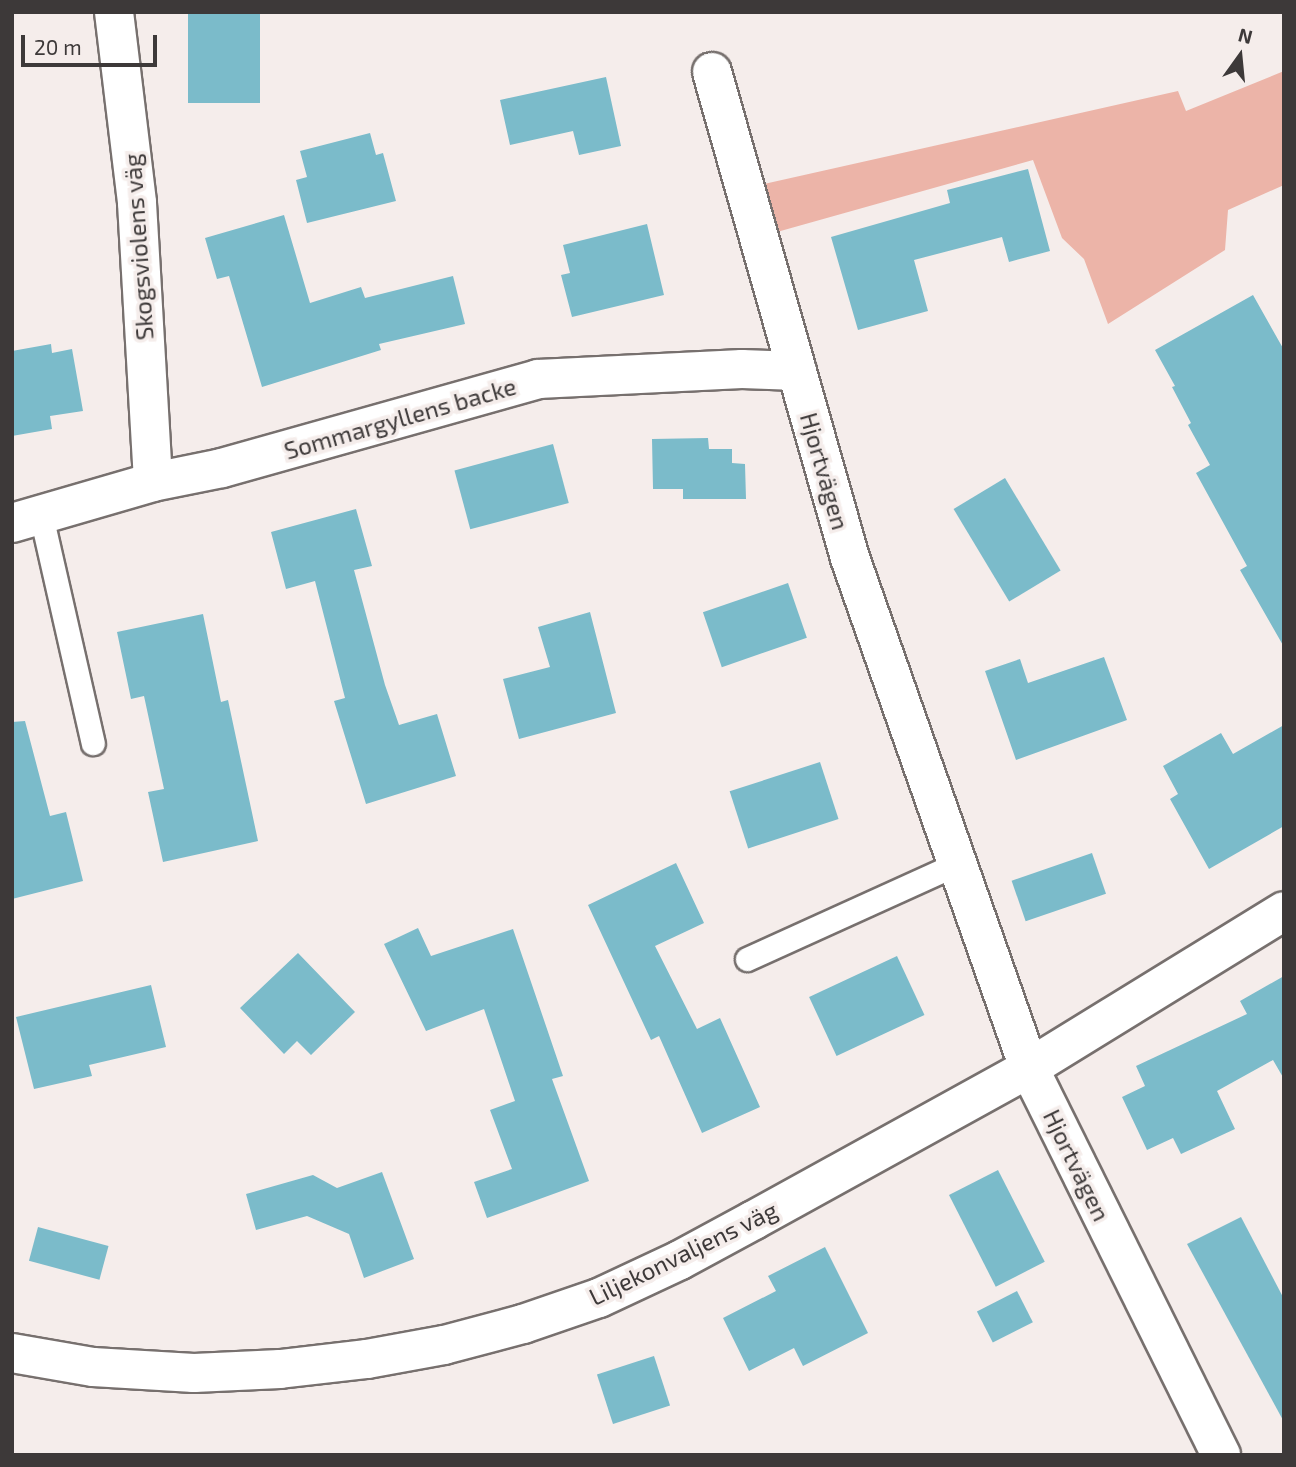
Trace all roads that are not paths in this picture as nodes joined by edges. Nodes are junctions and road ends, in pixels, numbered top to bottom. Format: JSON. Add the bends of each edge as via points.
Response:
{"nodes":[{"id":1,"x":114,"y":12,"type":"edge"},
{"id":2,"x":712,"y":72,"type":"dead end"},
{"id":3,"x":797,"y":372,"type":"junction"},
{"id":4,"x":153,"y":482,"type":"junction"},
{"id":5,"x":27,"y":519,"type":"edge"},
{"id":6,"x":93,"y":743,"type":"dead end"},
{"id":7,"x":960,"y":863,"type":"junction"},
{"id":8,"x":1284,"y":911,"type":"edge"},
{"id":9,"x":747,"y":959,"type":"dead end"},
{"id":10,"x":1029,"y":1068,"type":"junction"},
{"id":11,"x":12,"y":1353,"type":"edge"},
{"id":12,"x":1221,"y":1455,"type":"edge"}],
"edges":[{"from":1,"to":4,"type":"street","name":"Skogsviolens väg","via":[[137,203]]},
{"from":2,"to":3,"type":"street","name":"Hjortvägen"},
{"from":3,"to":4,"type":"street","name":"Sommargyllens backe","via":[[742,369],[538,379],[222,468]]},
{"from":3,"to":7,"type":"street","name":"Hjortvägen","via":[[850,558]]},
{"from":4,"to":5,"type":"street","name":"Sommargyllens backe"},
{"from":5,"to":6,"type":"lane"},
{"from":7,"to":9,"type":"lane"},
{"from":7,"to":10,"type":"street","name":"Hjortvägen"},
{"from":8,"to":10,"type":"street","name":"Liljekonvaljens väg"},
{"from":10,"to":11,"type":"street","name":"Liljekonvaljens väg","via":[[680,1260],[599,1298],[523,1324],[367,1359],[267,1370],[194,1373],[93,1367]]},
{"from":10,"to":12,"type":"street","name":"Hjortvägen"}]}
